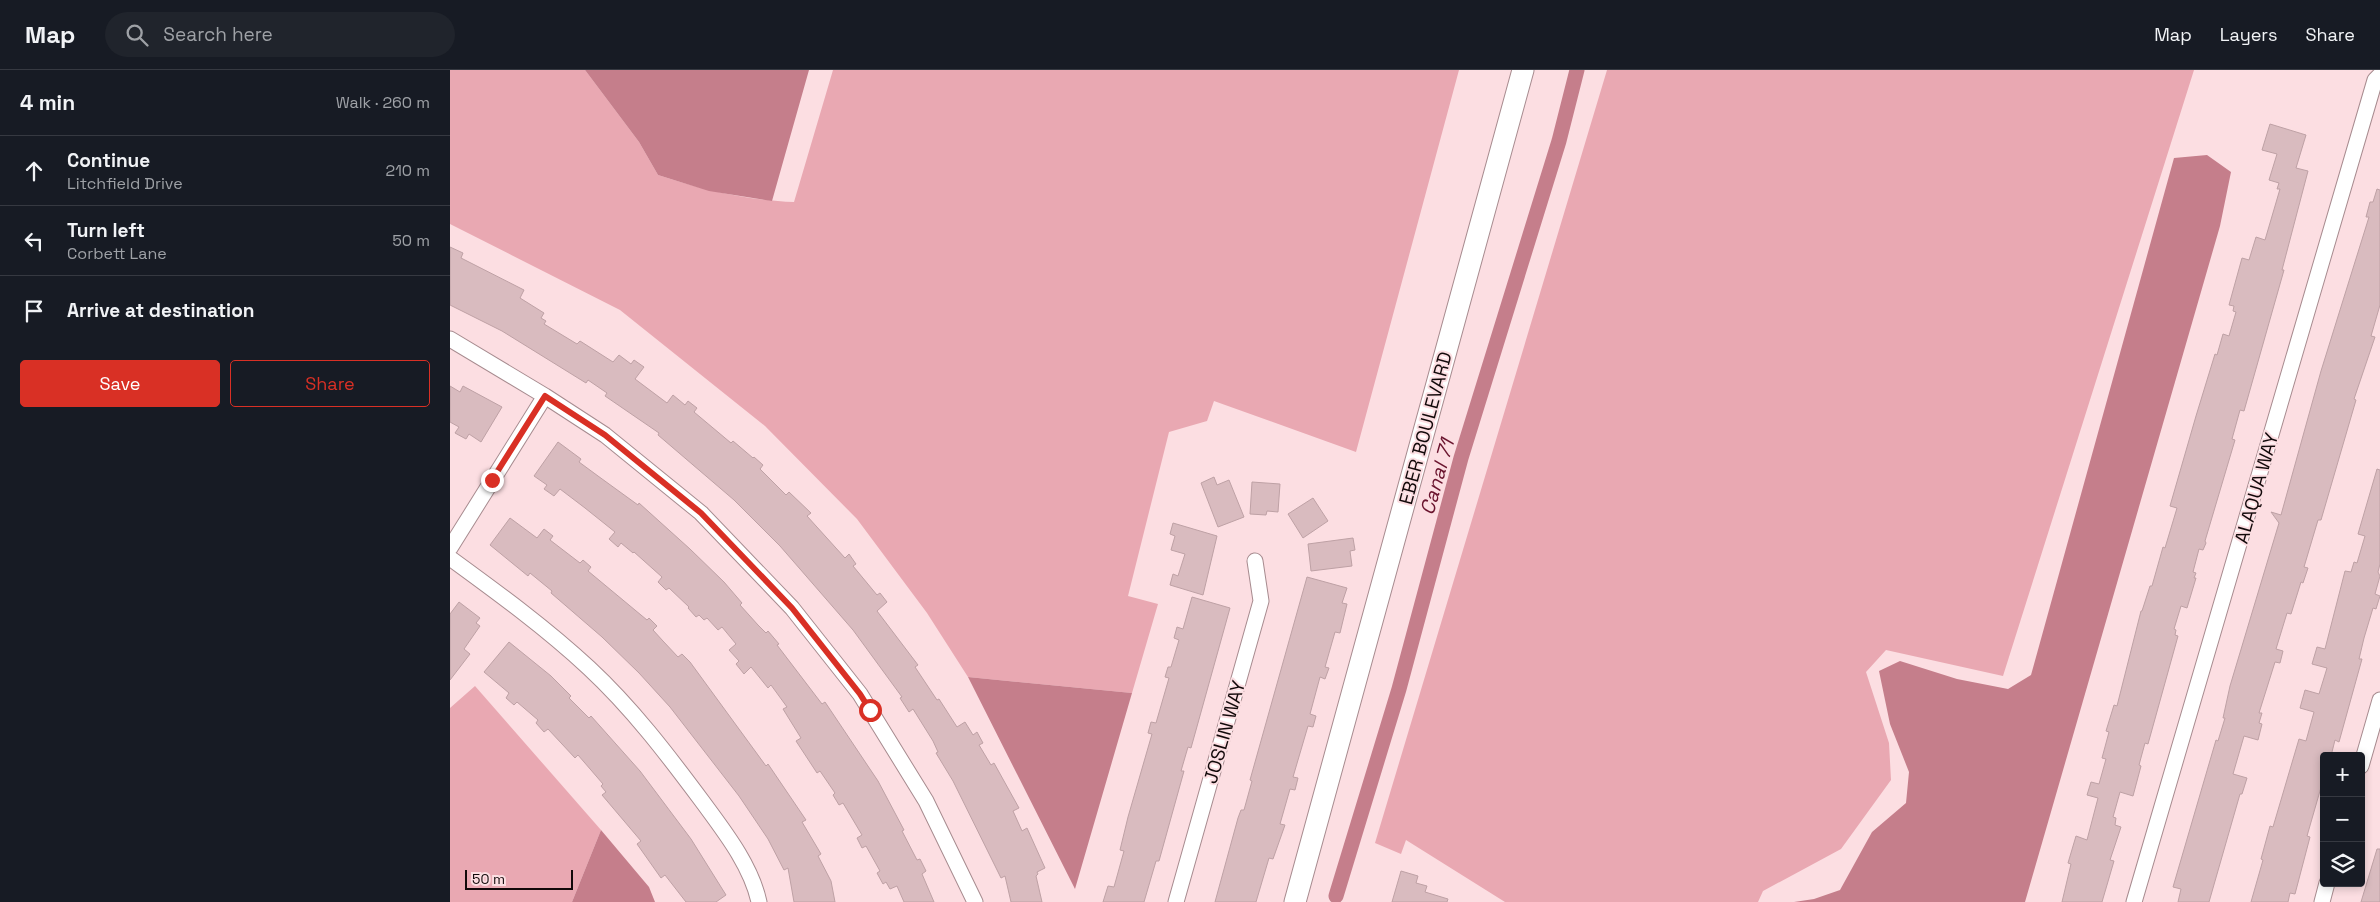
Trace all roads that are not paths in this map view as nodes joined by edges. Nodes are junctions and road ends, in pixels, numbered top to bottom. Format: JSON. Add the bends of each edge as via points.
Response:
{"nodes":[{"id":1,"x":1523,"y":70,"type":"edge"},
{"id":2,"x":2378,"y":77,"type":"edge"},
{"id":3,"x":450,"y":339,"type":"edge"},
{"id":4,"x":545,"y":396,"type":"junction"},
{"id":5,"x":450,"y":548,"type":"edge"},
{"id":6,"x":450,"y":558,"type":"edge"},
{"id":7,"x":1255,"y":561,"type":"dead end"},
{"id":8,"x":2380,"y":700,"type":"edge"},
{"id":9,"x":2365,"y":752,"type":"edge"},
{"id":10,"x":2326,"y":887,"type":"edge"},
{"id":11,"x":759,"y":902,"type":"edge"},
{"id":12,"x":975,"y":902,"type":"edge"},
{"id":13,"x":1176,"y":902,"type":"edge"},
{"id":14,"x":1295,"y":902,"type":"edge"},
{"id":15,"x":2134,"y":902,"type":"edge"},
{"id":16,"x":2322,"y":902,"type":"edge"}],
"edges":[{"from":1,"to":14,"type":"street","name":"EBER BOULEVARD"},
{"from":2,"to":15,"type":"street","name":"ALAQUA WAY"},
{"from":3,"to":4,"type":"street"},
{"from":4,"to":5,"type":"street"},
{"from":4,"to":12,"type":"street","via":[[605,435],[701,513],[792,608],[860,694],[926,801]]},
{"from":6,"to":11,"type":"street","via":[[517,607],[590,668],[654,737],[713,816],[754,881]]},
{"from":7,"to":13,"type":"street","name":"JOSLIN WAY","via":[[1261,601]]},
{"from":8,"to":9,"type":"street"},
{"from":10,"to":16,"type":"street"}]}
